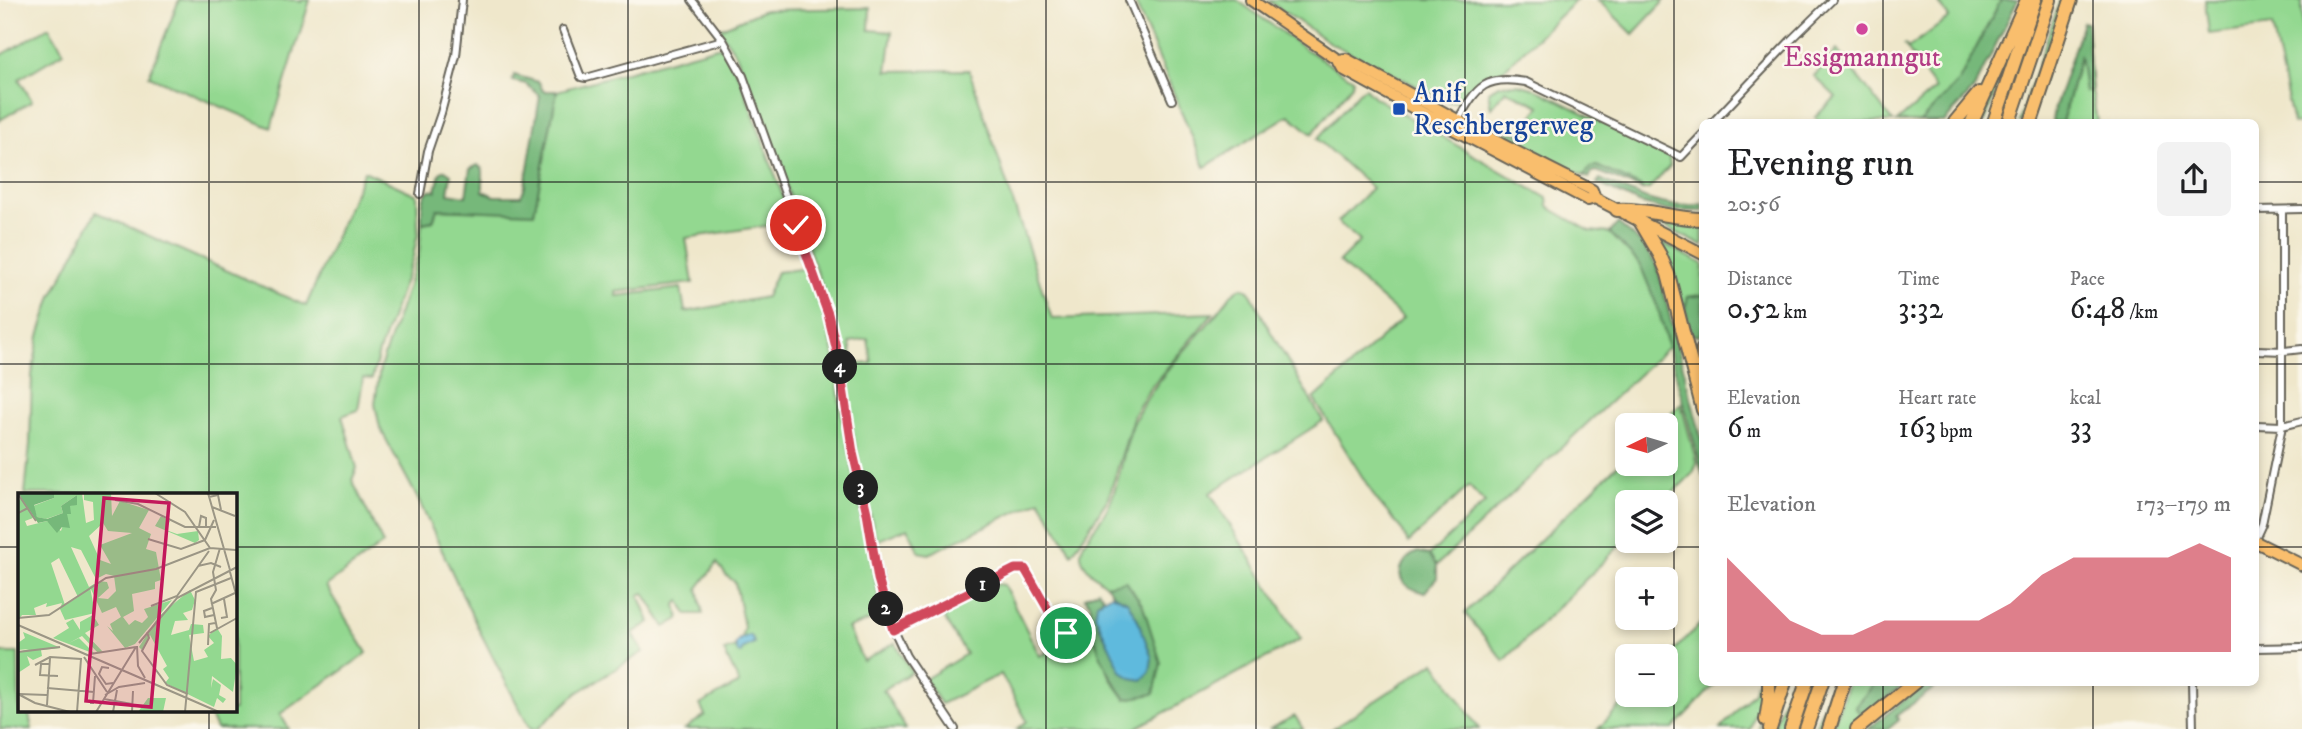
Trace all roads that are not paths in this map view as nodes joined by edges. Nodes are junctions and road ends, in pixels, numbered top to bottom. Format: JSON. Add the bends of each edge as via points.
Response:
{"nodes":[{"id":1,"x":462,"y":0,"type":"edge"},
{"id":2,"x":692,"y":0,"type":"edge"},
{"id":3,"x":1129,"y":0,"type":"edge"},
{"id":4,"x":1251,"y":0,"type":"edge"},
{"id":5,"x":1832,"y":0,"type":"edge"},
{"id":6,"x":2027,"y":0,"type":"edge"},
{"id":7,"x":2035,"y":0,"type":"edge"},
{"id":8,"x":2050,"y":0,"type":"edge"},
{"id":9,"x":2071,"y":0,"type":"edge"},
{"id":10,"x":563,"y":30,"type":"dead end"},
{"id":11,"x":723,"y":40,"type":"junction"},
{"id":12,"x":1338,"y":60,"type":"junction"},
{"id":13,"x":1992,"y":76,"type":"junction"},
{"id":14,"x":2044,"y":85,"type":"junction"},
{"id":15,"x":1172,"y":100,"type":"dead end"},
{"id":16,"x":1716,"y":119,"type":"edge"},
{"id":17,"x":1957,"y":119,"type":"edge"},
{"id":18,"x":1973,"y":119,"type":"edge"},
{"id":19,"x":1995,"y":119,"type":"edge"},
{"id":20,"x":2010,"y":119,"type":"edge"},
{"id":21,"x":2032,"y":119,"type":"edge"},
{"id":22,"x":2041,"y":119,"type":"edge"},
{"id":23,"x":1458,"y":120,"type":"junction"},
{"id":24,"x":1699,"y":138,"type":"edge"},
{"id":25,"x":420,"y":194,"type":"dead end"},
{"id":26,"x":1595,"y":198,"type":"junction"},
{"id":27,"x":2302,"y":209,"type":"edge"},
{"id":28,"x":1617,"y":210,"type":"junction"},
{"id":29,"x":2259,"y":210,"type":"edge"},
{"id":30,"x":2282,"y":210,"type":"junction"},
{"id":31,"x":1699,"y":219,"type":"edge"},
{"id":32,"x":1640,"y":221,"type":"junction"},
{"id":33,"x":1699,"y":252,"type":"edge"},
{"id":34,"x":2302,"y":349,"type":"edge"},
{"id":35,"x":2259,"y":350,"type":"edge"},
{"id":36,"x":2284,"y":351,"type":"junction"},
{"id":37,"x":1699,"y":394,"type":"edge"},
{"id":38,"x":2302,"y":421,"type":"edge"},
{"id":39,"x":2259,"y":425,"type":"edge"},
{"id":40,"x":2283,"y":425,"type":"junction"},
{"id":41,"x":2259,"y":532,"type":"edge"},
{"id":42,"x":2259,"y":541,"type":"edge"},
{"id":43,"x":2302,"y":565,"type":"edge"},
{"id":44,"x":893,"y":630,"type":"junction"},
{"id":45,"x":1066,"y":633,"type":"dead end"},
{"id":46,"x":2302,"y":647,"type":"edge"},
{"id":47,"x":2259,"y":648,"type":"edge"},
{"id":48,"x":1769,"y":686,"type":"edge"},
{"id":49,"x":1783,"y":686,"type":"edge"},
{"id":50,"x":1806,"y":686,"type":"edge"},
{"id":51,"x":1821,"y":686,"type":"edge"},
{"id":52,"x":1843,"y":686,"type":"edge"},
{"id":53,"x":1910,"y":686,"type":"edge"},
{"id":54,"x":2192,"y":686,"type":"edge"},
{"id":55,"x":955,"y":729,"type":"edge"},
{"id":56,"x":1767,"y":729,"type":"edge"},
{"id":57,"x":1791,"y":729,"type":"edge"},
{"id":58,"x":1806,"y":729,"type":"edge"},
{"id":59,"x":1829,"y":729,"type":"edge"},
{"id":60,"x":1857,"y":729,"type":"edge"},
{"id":61,"x":2193,"y":729,"type":"edge"}],
"edges":[{"from":1,"to":25,"type":"street","via":[[456,56]]},
{"from":2,"to":11,"type":"street"},
{"from":3,"to":15,"type":"street"},
{"from":4,"to":12,"type":"main road"},
{"from":5,"to":16,"type":"street"},
{"from":6,"to":13,"type":"highway"},
{"from":7,"to":19,"type":"highway"},
{"from":8,"to":20,"type":"highway"},
{"from":9,"to":14,"type":"highway"},
{"from":10,"to":11,"type":"street","via":[[581,77],[586,78]]},
{"from":11,"to":44,"type":"street","via":[[743,76],[828,314],[878,579]]},
{"from":12,"to":23,"type":"main road","via":[[1346,59]]},
{"from":12,"to":26,"type":"main road","via":[[1343,69],[1421,113],[1588,200]]},
{"from":13,"to":17,"type":"highway"},
{"from":13,"to":18,"type":"highway"},
{"from":14,"to":21,"type":"highway"},
{"from":14,"to":22,"type":"highway"},
{"from":23,"to":24,"type":"street","via":[[1475,92],[1506,78],[1526,82],[1681,157]]},
{"from":23,"to":26,"type":"main road","via":[[1592,190]]},
{"from":26,"to":28,"type":"main road"},
{"from":27,"to":30,"type":"street"},
{"from":28,"to":31,"type":"highway","via":[[1638,208]]},
{"from":28,"to":32,"type":"main road"},
{"from":29,"to":30,"type":"street"},
{"from":30,"to":36,"type":"street"},
{"from":32,"to":33,"type":"main road"},
{"from":32,"to":37,"type":"highway","via":[[1668,274]]},
{"from":34,"to":36,"type":"street"},
{"from":35,"to":36,"type":"street"},
{"from":36,"to":40,"type":"street"},
{"from":38,"to":40,"type":"street"},
{"from":39,"to":40,"type":"street"},
{"from":40,"to":41,"type":"street"},
{"from":42,"to":43,"type":"main road"},
{"from":44,"to":45,"type":"street","via":[[1015,569],[1025,569]]},
{"from":44,"to":55,"type":"street"},
{"from":46,"to":47,"type":"street"},
{"from":48,"to":56,"type":"highway"},
{"from":49,"to":56,"type":"highway"},
{"from":50,"to":57,"type":"highway"},
{"from":51,"to":58,"type":"highway"},
{"from":52,"to":59,"type":"highway"},
{"from":53,"to":60,"type":"highway"},
{"from":54,"to":61,"type":"street"}]}
